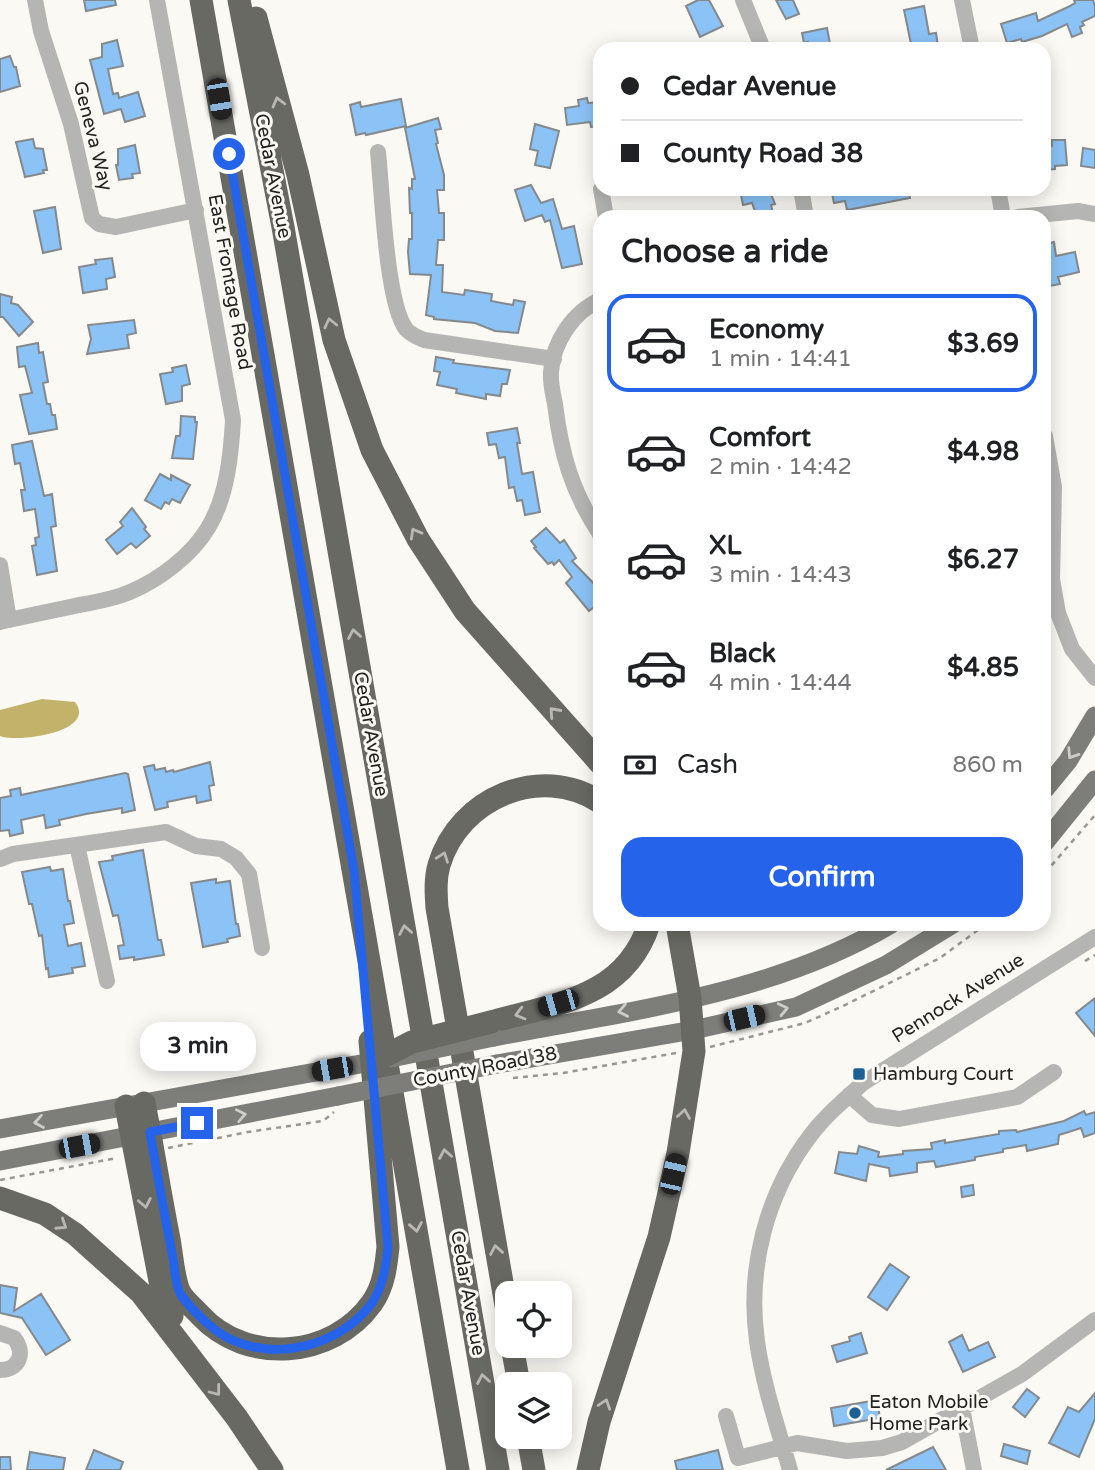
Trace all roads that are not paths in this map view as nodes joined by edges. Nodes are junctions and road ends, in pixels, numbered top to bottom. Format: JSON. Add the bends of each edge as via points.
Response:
{"nodes":[{"id":1,"x":35,"y":0,"type":"edge"},
{"id":2,"x":157,"y":0,"type":"edge"},
{"id":3,"x":201,"y":0,"type":"edge"},
{"id":4,"x":239,"y":0,"type":"edge"},
{"id":5,"x":251,"y":0,"type":"edge"},
{"id":6,"x":743,"y":0,"type":"edge"},
{"id":7,"x":964,"y":0,"type":"edge"},
{"id":8,"x":761,"y":42,"type":"edge"},
{"id":9,"x":971,"y":42,"type":"edge"},
{"id":10,"x":378,"y":152,"type":"dead end"},
{"id":11,"x":196,"y":210,"type":"junction"},
{"id":12,"x":1051,"y":214,"type":"edge"},
{"id":13,"x":1095,"y":214,"type":"edge"},
{"id":14,"x":593,"y":303,"type":"edge"},
{"id":15,"x":554,"y":359,"type":"junction"},
{"id":16,"x":1051,"y":470,"type":"edge"},
{"id":17,"x":1051,"y":519,"type":"edge"},
{"id":18,"x":593,"y":523,"type":"edge"},
{"id":19,"x":0,"y":565,"type":"edge"},
{"id":20,"x":1051,"y":566,"type":"edge"},
{"id":21,"x":4,"y":621,"type":"edge"},
{"id":22,"x":1095,"y":678,"type":"edge"},
{"id":23,"x":1095,"y":716,"type":"edge"},
{"id":24,"x":593,"y":755,"type":"edge"},
{"id":25,"x":1095,"y":780,"type":"edge"},
{"id":26,"x":1051,"y":782,"type":"edge"},
{"id":27,"x":593,"y":799,"type":"edge"},
{"id":28,"x":1051,"y":835,"type":"edge"},
{"id":29,"x":77,"y":845,"type":"junction"},
{"id":30,"x":0,"y":859,"type":"edge"},
{"id":31,"x":354,"y":870,"type":"junction"},
{"id":32,"x":646,"y":931,"type":"edge"},
{"id":33,"x":678,"y":931,"type":"edge"},
{"id":34,"x":879,"y":931,"type":"edge"},
{"id":35,"x":942,"y":931,"type":"edge"},
{"id":36,"x":1095,"y":937,"type":"edge"},
{"id":37,"x":262,"y":948,"type":"dead end"},
{"id":38,"x":107,"y":981,"type":"dead end"},
{"id":39,"x":690,"y":998,"type":"junction"},
{"id":40,"x":492,"y":1030,"type":"junction"},
{"id":41,"x":693,"y":1030,"type":"junction"},
{"id":42,"x":375,"y":1061,"type":"joint"},
{"id":43,"x":1054,"y":1072,"type":"dead end"},
{"id":44,"x":849,"y":1095,"type":"junction"},
{"id":45,"x":135,"y":1105,"type":"junction"},
{"id":46,"x":0,"y":1129,"type":"edge"},
{"id":47,"x":142,"y":1143,"type":"junction"},
{"id":48,"x":0,"y":1161,"type":"edge"},
{"id":49,"x":0,"y":1198,"type":"edge"},
{"id":50,"x":502,"y":1281,"type":"edge"},
{"id":51,"x":1095,"y":1320,"type":"edge"},
{"id":52,"x":0,"y":1334,"type":"edge"},
{"id":53,"x":188,"y":1354,"type":"junction"},
{"id":54,"x":0,"y":1370,"type":"edge"},
{"id":55,"x":962,"y":1408,"type":"junction"},
{"id":56,"x":726,"y":1416,"type":"dead end"},
{"id":57,"x":783,"y":1446,"type":"junction"},
{"id":58,"x":530,"y":1449,"type":"edge"},
{"id":59,"x":740,"y":1464,"type":"edge"},
{"id":60,"x":272,"y":1470,"type":"edge"},
{"id":61,"x":458,"y":1470,"type":"edge"},
{"id":62,"x":498,"y":1470,"type":"edge"},
{"id":63,"x":534,"y":1470,"type":"edge"},
{"id":64,"x":588,"y":1470,"type":"edge"},
{"id":65,"x":790,"y":1470,"type":"edge"},
{"id":66,"x":974,"y":1470,"type":"edge"}],
"edges":[{"from":1,"to":11,"type":"street","name":"Geneva Way","via":[[92,218],[116,227]]},
{"from":2,"to":11,"type":"street","name":"East Frontage Road"},
{"from":3,"to":31,"type":"highway","name":"Cedar Avenue"},
{"from":62,"to":4,"type":"highway","name":"Cedar Avenue","one_way":true,"via":[[285,240]]},
{"from":24,"to":5,"type":"highway","one_way":true,"via":[[466,611],[418,539],[372,450],[334,340],[298,175]]},
{"from":6,"to":8,"type":"street"},
{"from":7,"to":9,"type":"street"},
{"from":10,"to":15,"type":"street","via":[[390,275],[405,328],[424,340]]},
{"from":11,"to":21,"type":"street","name":"East Frontage Road","via":[[233,420],[225,485],[208,528],[163,573],[130,592]]},
{"from":12,"to":13,"type":"street"},
{"from":14,"to":15,"type":"street","via":[[561,336]]},
{"from":15,"to":18,"type":"street","via":[[550,372],[563,450],[571,479]]},
{"from":16,"to":17,"type":"street"},
{"from":19,"to":21,"type":"street"},
{"from":20,"to":22,"type":"street","via":[[1058,613],[1072,649]]},
{"from":23,"to":26,"type":"main road","one_way":true},
{"from":25,"to":28,"type":"main road"},
{"from":50,"to":27,"type":"highway","one_way":true,"via":[[435,887],[446,847],[460,825],[500,795],[547,785]]},
{"from":29,"to":30,"type":"street"},
{"from":29,"to":37,"type":"street","via":[[166,832],[196,846],[221,849],[249,874]]},
{"from":29,"to":38,"type":"street"},
{"from":31,"to":47,"type":"highway","via":[[388,1247],[385,1275],[372,1302],[348,1326],[325,1340],[292,1350],[261,1348],[228,1338],[209,1325],[179,1293]]},
{"from":31,"to":61,"type":"highway","name":"Cedar Avenue","one_way":true},
{"from":32,"to":40,"type":"highway","one_way":true,"via":[[636,953],[606,984]]},
{"from":33,"to":39,"type":"highway"},
{"from":34,"to":39,"type":"main road","name":"County Road 38","via":[[772,977]]},
{"from":41,"to":35,"type":"main road","name":"County Road 38","one_way":true,"via":[[796,1007],[886,965]]},
{"from":36,"to":44,"type":"street","name":"Pennock Avenue"},
{"from":39,"to":40,"type":"main road","name":"County Road 38","one_way":true},
{"from":39,"to":41,"type":"highway"},
{"from":40,"to":42,"type":"highway","bridge":true,"via":[[412,1042]]},
{"from":47,"to":41,"type":"main road","name":"County Road 38","one_way":true,"bridge":true,"via":[[339,1103],[497,1064]]},
{"from":64,"to":41,"type":"highway","one_way":true,"via":[[659,1237],[678,1153],[694,1051]]},
{"from":42,"to":45,"type":"main road"},
{"from":43,"to":44,"type":"street","via":[[1017,1097],[900,1119],[872,1115]]},
{"from":44,"to":57,"type":"street","name":"Pennock Avenue","via":[[811,1134],[781,1182],[758,1253],[757,1342]]},
{"from":45,"to":46,"type":"main road","one_way":true},
{"from":45,"to":47,"type":"highway"},
{"from":47,"to":48,"type":"main road","name":"County Road 38"},
{"from":47,"to":53,"type":"highway","one_way":true,"via":[[161,1286]]},
{"from":49,"to":53,"type":"highway","one_way":true,"via":[[45,1214],[75,1234],[141,1293]]},
{"from":51,"to":55,"type":"street","via":[[1022,1374]]},
{"from":52,"to":54,"type":"street","via":[[14,1338],[20,1357],[16,1366]]},
{"from":53,"to":60,"type":"highway","one_way":true},
{"from":55,"to":57,"type":"street","via":[[902,1442],[882,1448],[847,1451],[797,1443]]},
{"from":55,"to":66,"type":"street"},
{"from":56,"to":59,"type":"street"},
{"from":57,"to":59,"type":"street"},
{"from":57,"to":65,"type":"street","name":"Pennock Avenue"},
{"from":58,"to":63,"type":"highway"}]}
